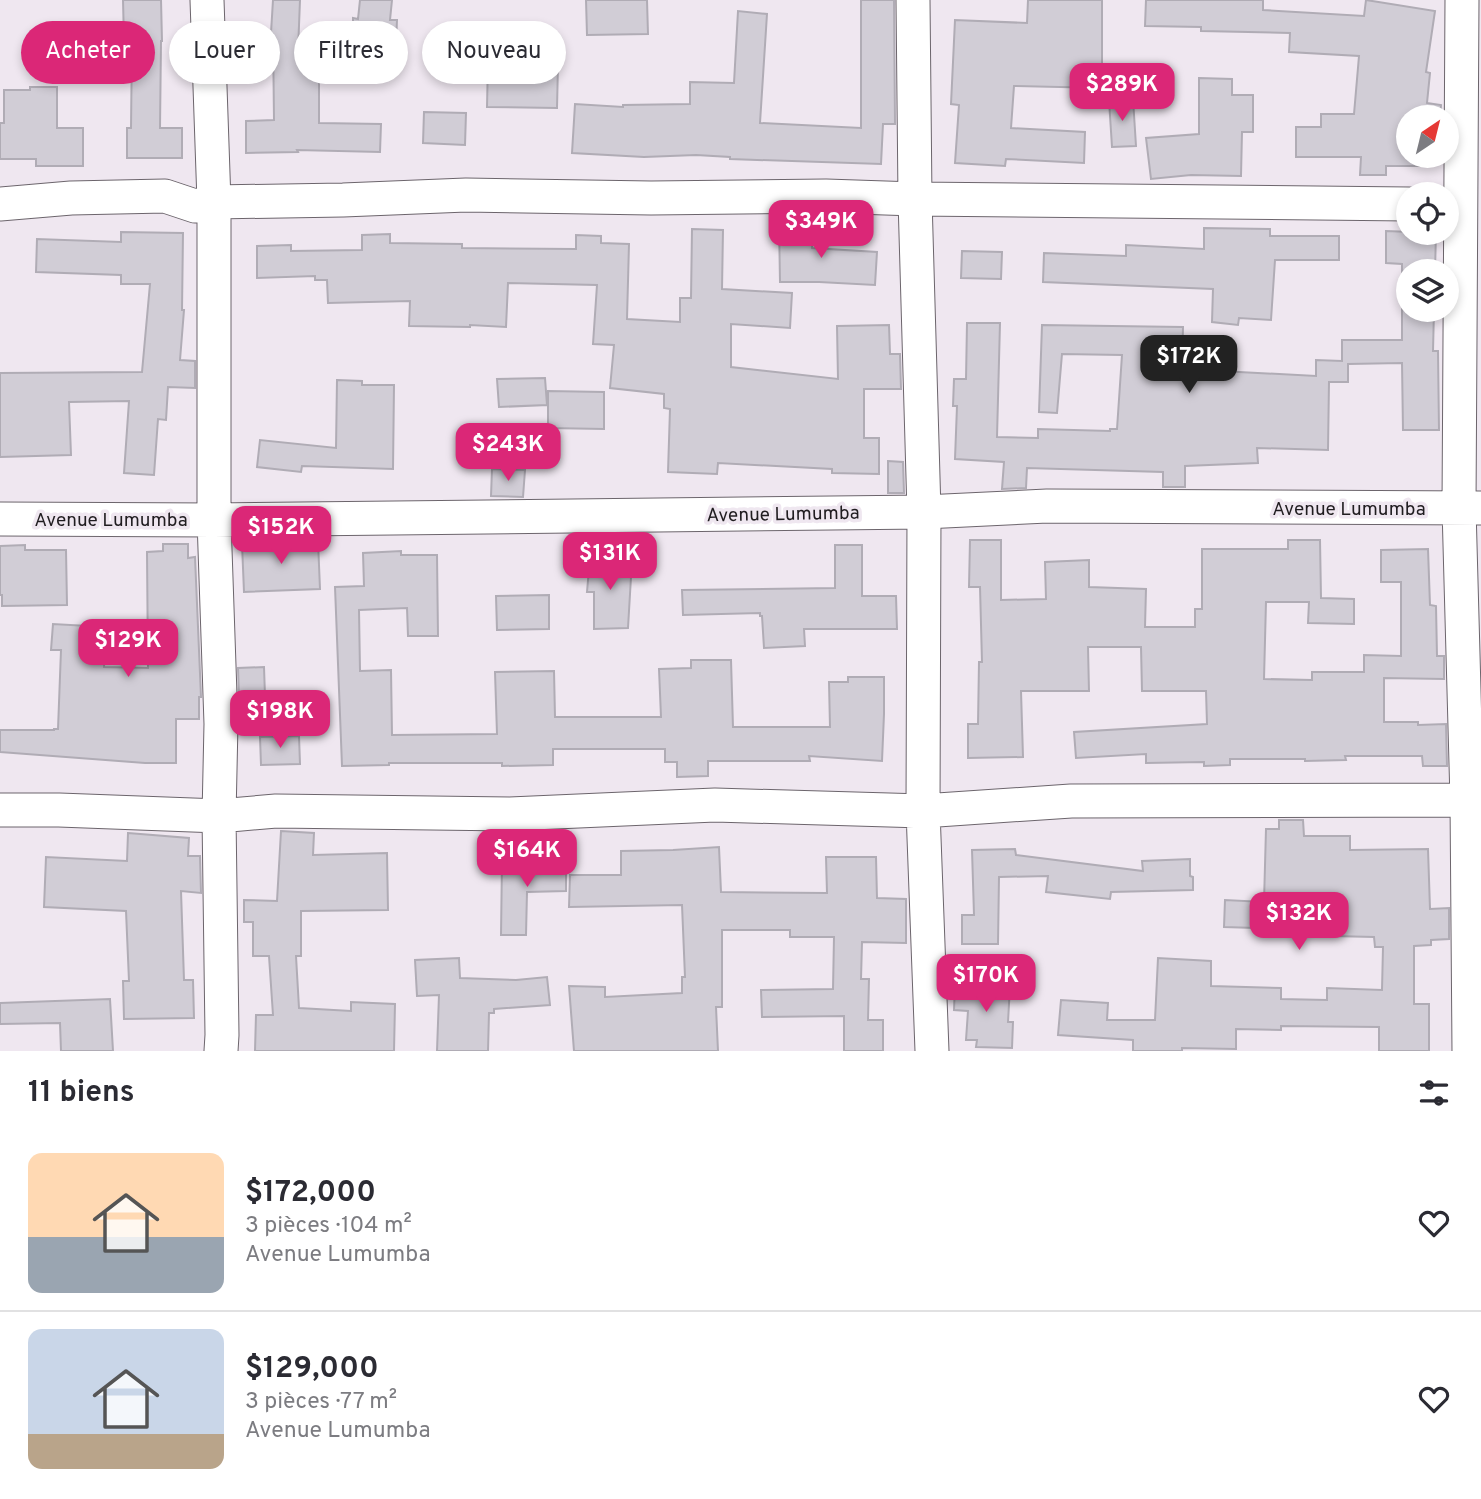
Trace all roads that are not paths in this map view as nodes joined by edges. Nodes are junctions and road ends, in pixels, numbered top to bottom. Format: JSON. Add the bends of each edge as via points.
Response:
{"nodes":[{"id":1,"x":207,"y":0,"type":"edge"},
{"id":2,"x":913,"y":0,"type":"edge"},
{"id":3,"x":1462,"y":0,"type":"edge"},
{"id":4,"x":915,"y":199,"type":"junction"},
{"id":5,"x":215,"y":202,"type":"junction"},
{"id":6,"x":0,"y":204,"type":"edge"},
{"id":7,"x":1396,"y":204,"type":"edge"},
{"id":8,"x":1463,"y":205,"type":"edge"},
{"id":9,"x":1470,"y":508,"type":"edge"},
{"id":10,"x":924,"y":512,"type":"junction"},
{"id":11,"x":0,"y":519,"type":"edge"},
{"id":12,"x":214,"y":520,"type":"junction"},
{"id":13,"x":1474,"y":800,"type":"edge"},
{"id":14,"x":0,"y":810,"type":"edge"},
{"id":15,"x":923,"y":811,"type":"junction"},
{"id":16,"x":219,"y":816,"type":"junction"},
{"id":17,"x":221,"y":1051,"type":"edge"},
{"id":18,"x":932,"y":1051,"type":"edge"},
{"id":19,"x":1469,"y":1051,"type":"edge"}],
"edges":[{"from":1,"to":5,"type":"street"},
{"from":2,"to":4,"type":"street"},
{"from":3,"to":8,"type":"street"},
{"from":4,"to":5,"type":"street","via":[[466,195]]},
{"from":4,"to":7,"type":"street"},
{"from":4,"to":10,"type":"street"},
{"from":5,"to":6,"type":"street","via":[[195,206],[153,196]]},
{"from":5,"to":12,"type":"street"},
{"from":8,"to":9,"type":"street"},
{"from":9,"to":10,"type":"street","name":"Avenue Lumumba","via":[[1047,506]]},
{"from":9,"to":13,"type":"street"},
{"from":10,"to":12,"type":"street","name":"Avenue Lumumba"},
{"from":10,"to":15,"type":"street"},
{"from":11,"to":12,"type":"street","name":"Avenue Lumumba"},
{"from":12,"to":16,"type":"street","via":[[221,724]]},
{"from":13,"to":15,"type":"street","via":[[1071,801]]},
{"from":13,"to":19,"type":"street"},
{"from":14,"to":16,"type":"street"},
{"from":15,"to":16,"type":"street","via":[[715,805],[510,814],[276,811]]},
{"from":15,"to":18,"type":"street"},
{"from":16,"to":17,"type":"street"}]}
